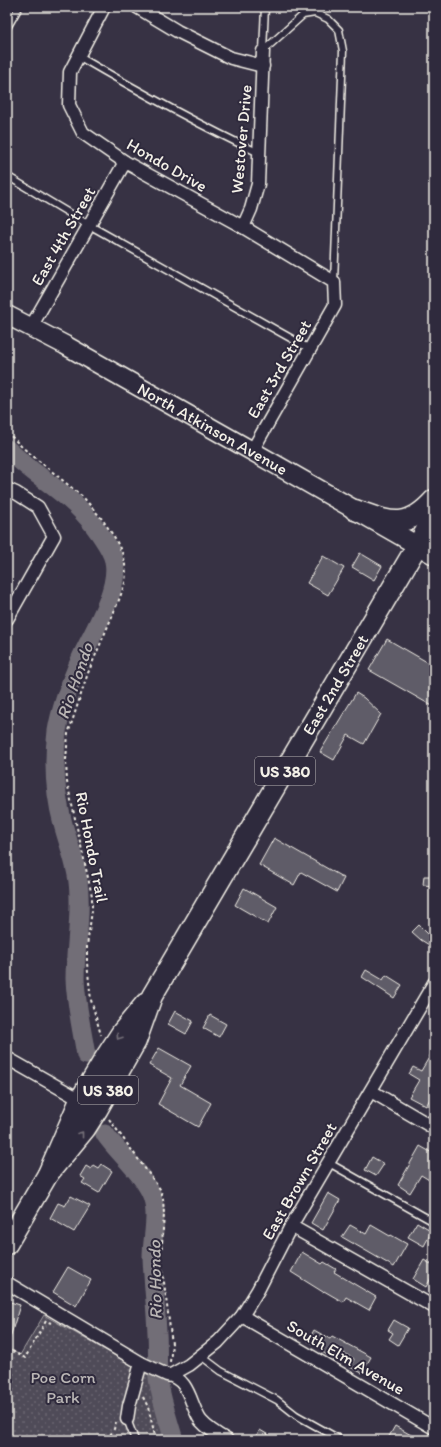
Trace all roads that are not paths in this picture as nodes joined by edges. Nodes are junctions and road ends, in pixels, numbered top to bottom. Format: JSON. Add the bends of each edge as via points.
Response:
{"nodes":[{"id":1,"x":19,"y":7,"type":"edge"},
{"id":2,"x":104,"y":7,"type":"edge"},
{"id":3,"x":137,"y":7,"type":"edge"},
{"id":4,"x":265,"y":7,"type":"edge"},
{"id":5,"x":7,"y":28,"type":"edge"},
{"id":6,"x":264,"y":51,"type":"junction"},
{"id":7,"x":78,"y":56,"type":"junction"},
{"id":8,"x":263,"y":66,"type":"junction"},
{"id":9,"x":259,"y":153,"type":"junction"},
{"id":10,"x":125,"y":162,"type":"junction"},
{"id":11,"x":7,"y":176,"type":"edge"},
{"id":12,"x":89,"y":225,"type":"junction"},
{"id":13,"x":243,"y":227,"type":"junction"},
{"id":14,"x":334,"y":282,"type":"junction"},
{"id":15,"x":7,"y":315,"type":"edge"},
{"id":16,"x":31,"y":327,"type":"junction"},
{"id":17,"x":310,"y":349,"type":"junction"},
{"id":18,"x":252,"y":451,"type":"junction"},
{"id":19,"x":7,"y":489,"type":"edge"},
{"id":20,"x":434,"y":500,"type":"edge"},
{"id":21,"x":356,"y":510,"type":"junction"},
{"id":22,"x":434,"y":517,"type":"edge"},
{"id":23,"x":426,"y":550,"type":"edge"},
{"id":24,"x":7,"y":619,"type":"edge"},
{"id":25,"x":434,"y":983,"type":"edge"},
{"id":26,"x":152,"y":996,"type":"junction"},
{"id":27,"x":7,"y":1058,"type":"edge"},
{"id":28,"x":371,"y":1091,"type":"junction"},
{"id":29,"x":80,"y":1100,"type":"junction"},
{"id":30,"x":100,"y":1104,"type":"junction"},
{"id":31,"x":434,"y":1128,"type":"edge"},
{"id":32,"x":329,"y":1163,"type":"junction"},
{"id":33,"x":48,"y":1174,"type":"junction"},
{"id":34,"x":434,"y":1222,"type":"edge"},
{"id":35,"x":291,"y":1226,"type":"junction"},
{"id":36,"x":7,"y":1244,"type":"edge"},
{"id":37,"x":7,"y":1283,"type":"edge"},
{"id":38,"x":434,"y":1307,"type":"edge"},
{"id":39,"x":242,"y":1316,"type":"junction"},
{"id":40,"x":201,"y":1356,"type":"junction"},
{"id":41,"x":145,"y":1365,"type":"junction"},
{"id":42,"x":169,"y":1375,"type":"junction"},
{"id":43,"x":121,"y":1420,"type":"joint"},
{"id":44,"x":434,"y":1428,"type":"edge"},
{"id":45,"x":135,"y":1440,"type":"edge"},
{"id":46,"x":227,"y":1440,"type":"edge"},
{"id":47,"x":340,"y":1440,"type":"edge"}],
"edges":[{"from":1,"to":5,"type":"lane"},
{"from":2,"to":7,"type":"street","name":"Hondo Drive"},
{"from":3,"to":8,"type":"street","via":[[177,31],[231,58]]},
{"from":4,"to":6,"type":"lane"},
{"from":6,"to":8,"type":"street","name":"Westover Drive"},
{"from":6,"to":14,"type":"lane","via":[[303,15],[315,13],[328,19],[339,30],[343,51]]},
{"from":7,"to":9,"type":"lane","via":[[148,97]]},
{"from":7,"to":10,"type":"street","name":"Hondo Drive","via":[[70,72],[69,105],[83,133]]},
{"from":8,"to":9,"type":"street","name":"Westover Drive"},
{"from":9,"to":13,"type":"street","name":"Westover Drive","via":[[258,184]]},
{"from":10,"to":12,"type":"street","name":"East 4th Street"},
{"from":10,"to":13,"type":"street","name":"Hondo Drive"},
{"from":11,"to":12,"type":"lane"},
{"from":12,"to":16,"type":"street","name":"East 4th Street"},
{"from":12,"to":17,"type":"lane"},
{"from":13,"to":14,"type":"street","name":"Hondo Drive"},
{"from":14,"to":17,"type":"street","name":"East 3rd Street","via":[[335,305]]},
{"from":15,"to":16,"type":"main road","name":"North Atkinson Avenue"},
{"from":16,"to":18,"type":"main road","name":"North Atkinson Avenue"},
{"from":17,"to":18,"type":"street","name":"East 3rd Street"},
{"from":18,"to":21,"type":"main road","name":"North Atkinson Avenue"},
{"from":19,"to":24,"type":"street","via":[[38,507],[54,536]]},
{"from":20,"to":21,"type":"main road","via":[[413,517],[401,521],[388,521]]},
{"from":21,"to":23,"type":"main road","name":"North Atkinson Avenue"},
{"from":22,"to":23,"type":"main road","name":"East 2nd Street","number":"US 380"},
{"from":23,"to":26,"type":"main road","name":"East 2nd Street","number":"US 380"},
{"from":25,"to":28,"type":"street","name":"East Brown Street"},
{"from":26,"to":29,"type":"main road","name":"East 2nd Street","number":"US 380","one_way":true,"via":[[122,1032]]},
{"from":26,"to":30,"type":"main road","name":"East 2nd Street","number":"US 380","via":[[136,1041]]},
{"from":27,"to":29,"type":"street"},
{"from":28,"to":31,"type":"street"},
{"from":28,"to":32,"type":"street","name":"East Brown Street"},
{"from":29,"to":30,"type":"street"},
{"from":29,"to":33,"type":"main road","name":"East 2nd Street","number":"US 380"},
{"from":33,"to":30,"type":"main road","name":"East 2nd Street","number":"US 380","one_way":true,"via":[[81,1134]]},
{"from":32,"to":34,"type":"lane"},
{"from":32,"to":35,"type":"street","name":"East Brown Street"},
{"from":33,"to":36,"type":"main road","name":"East 2nd Street","number":"US 380"},
{"from":35,"to":38,"type":"street"},
{"from":35,"to":39,"type":"street","name":"East Brown Street"},
{"from":37,"to":41,"type":"street"},
{"from":39,"to":40,"type":"street","name":"East Brown Street"},
{"from":39,"to":44,"type":"street","name":"South Elm Avenue"},
{"from":40,"to":42,"type":"street","name":"East Brown Street"},
{"from":40,"to":47,"type":"lane","via":[[220,1371],[277,1400],[296,1415]]},
{"from":41,"to":42,"type":"street"},
{"from":41,"to":43,"type":"street"},
{"from":42,"to":46,"type":"street","via":[[187,1389],[196,1413],[206,1426]]},
{"from":43,"to":45,"type":"lane"}]}
